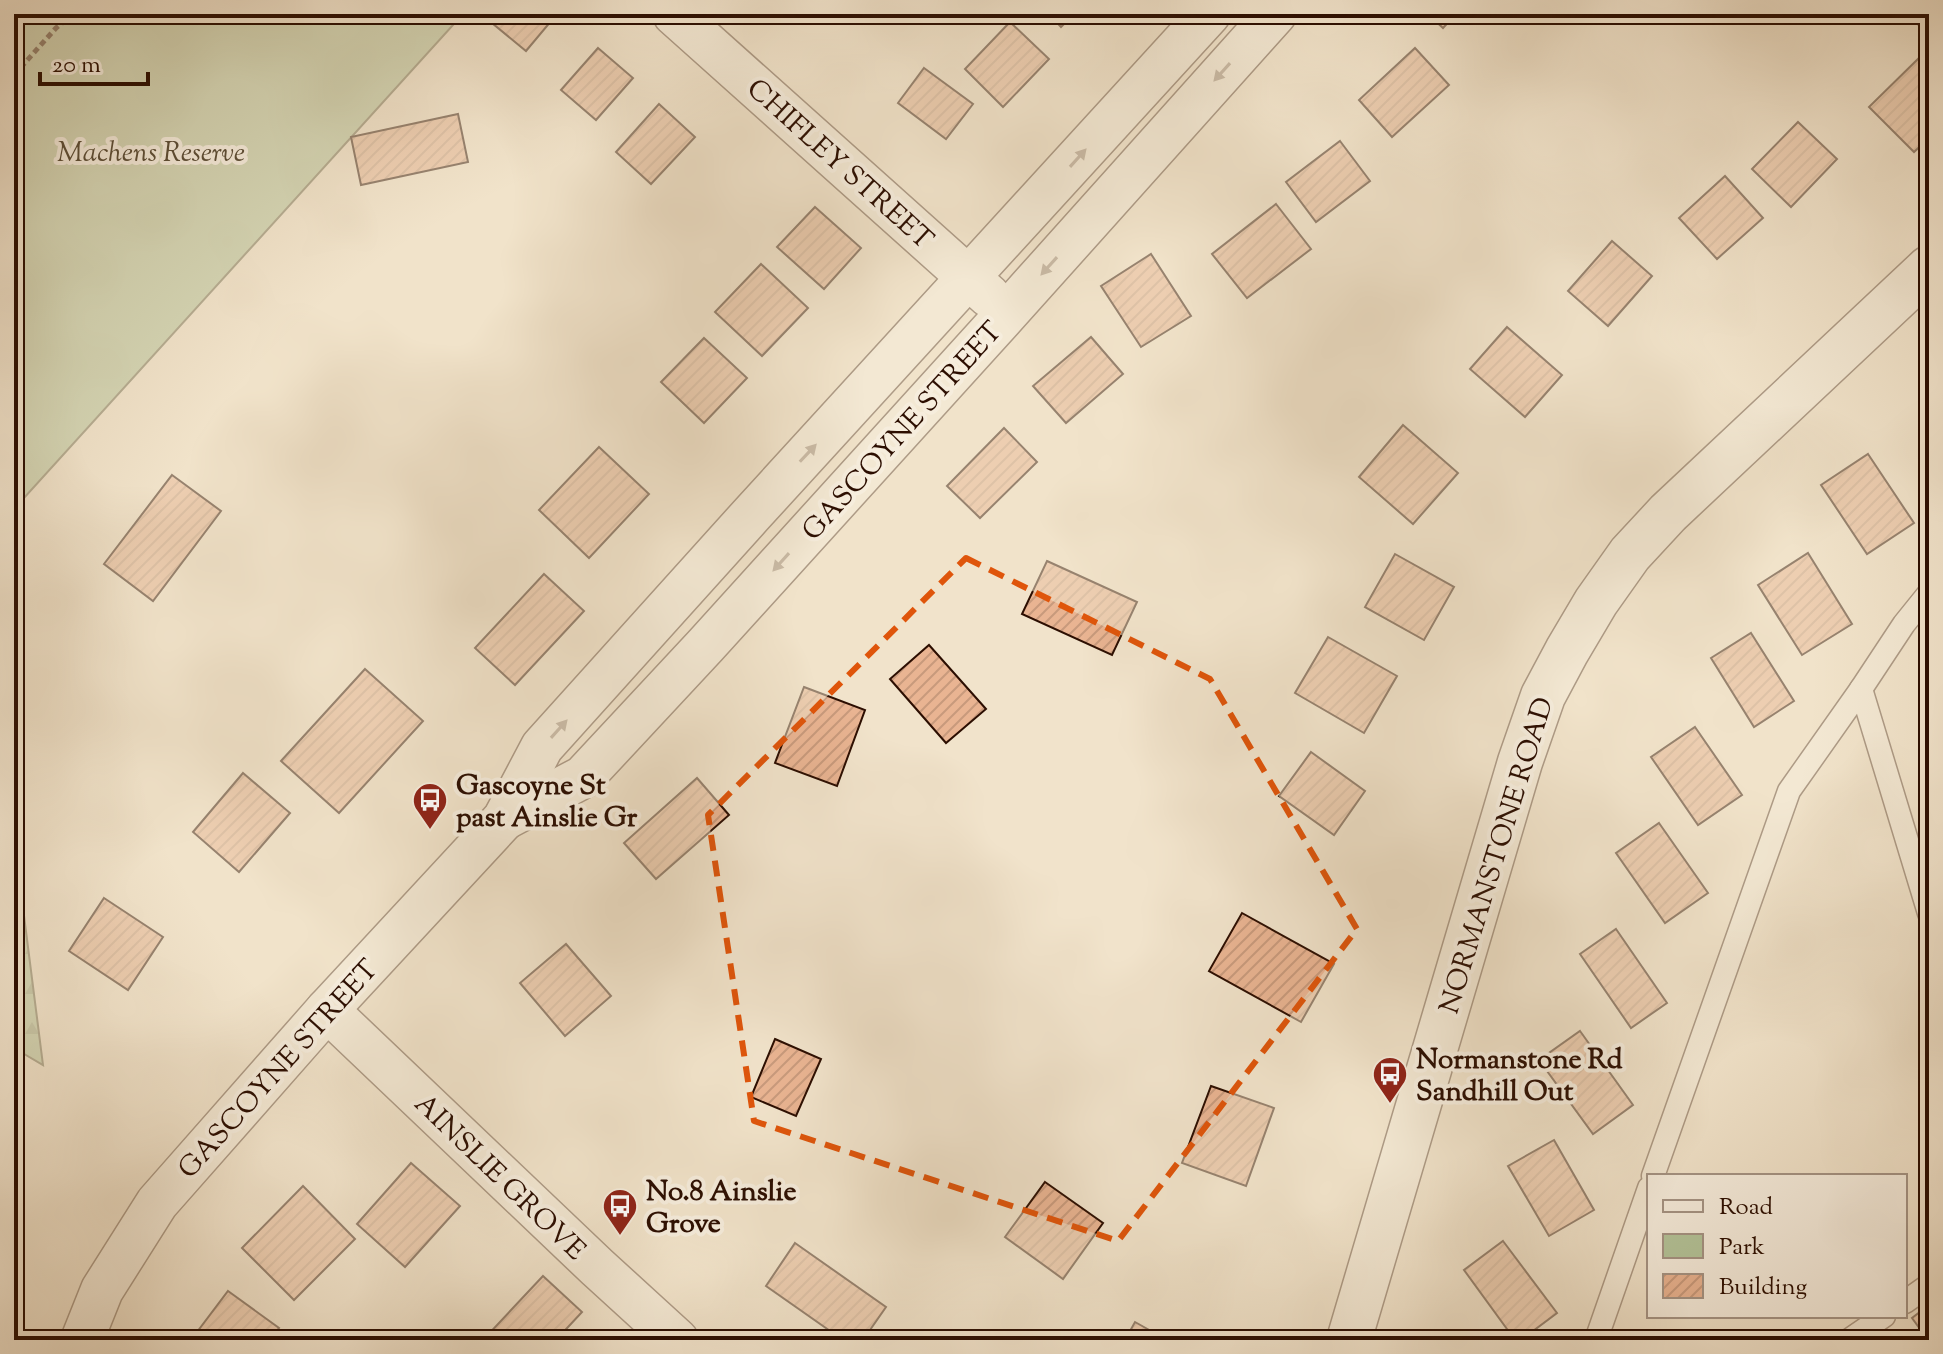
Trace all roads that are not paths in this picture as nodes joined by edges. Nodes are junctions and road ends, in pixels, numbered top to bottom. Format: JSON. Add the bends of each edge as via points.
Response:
{"nodes":[{"id":1,"x":674,"y":14,"type":"edge"},
{"id":2,"x":1209,"y":14,"type":"edge"},
{"id":3,"x":1275,"y":14,"type":"edge"},
{"id":4,"x":1929,"y":268,"type":"edge"},
{"id":5,"x":969,"y":278,"type":"junction"},
{"id":6,"x":1008,"y":312,"type":"junction"},
{"id":7,"x":1929,"y":593,"type":"edge"},
{"id":8,"x":1861,"y":689,"type":"junction"},
{"id":9,"x":504,"y":819,"type":"junction"},
{"id":10,"x":1929,"y":913,"type":"edge"},
{"id":11,"x":327,"y":1010,"type":"junction"},
{"id":12,"x":1654,"y":1174,"type":"edge"},
{"id":13,"x":1647,"y":1194,"type":"edge"},
{"id":14,"x":1929,"y":1285,"type":"edge"},
{"id":15,"x":1907,"y":1301,"type":"edge"},
{"id":16,"x":1881,"y":1318,"type":"edge"},
{"id":17,"x":82,"y":1340,"type":"edge"},
{"id":18,"x":677,"y":1340,"type":"edge"},
{"id":19,"x":1349,"y":1340,"type":"edge"},
{"id":20,"x":1596,"y":1340,"type":"edge"},
{"id":21,"x":1849,"y":1340,"type":"edge"}],
"edges":[{"from":1,"to":5,"type":"street","name":"CHIFLEY STREET"},
{"from":5,"to":2,"type":"street","name":"GASCOYNE STREET","one_way":true},
{"from":3,"to":6,"type":"street","name":"GASCOYNE STREET","one_way":true},
{"from":4,"to":19,"type":"street","name":"NORMANSTONE ROAD","via":[[1668,513],[1630,554],[1567,651],[1543,696],[1520,762]]},
{"from":5,"to":6,"type":"street","name":"CHIFLEY STREET"},
{"from":9,"to":5,"type":"street","name":"GASCOYNE STREET","one_way":true,"via":[[542,747]]},
{"from":6,"to":9,"type":"street","name":"GASCOYNE STREET","one_way":true,"via":[[583,777]]},
{"from":7,"to":8,"type":"lane"},
{"from":8,"to":10,"type":"lane"},
{"from":8,"to":12,"type":"lane","via":[[1789,791]]},
{"from":9,"to":11,"type":"street","name":"GASCOYNE STREET"},
{"from":11,"to":17,"type":"street","name":"GASCOYNE STREET","via":[[157,1203],[102,1290]]},
{"from":11,"to":18,"type":"street","name":"AINSLIE GROVE"},
{"from":13,"to":20,"type":"lane"},
{"from":14,"to":15,"type":"lane"},
{"from":16,"to":21,"type":"lane"}]}
